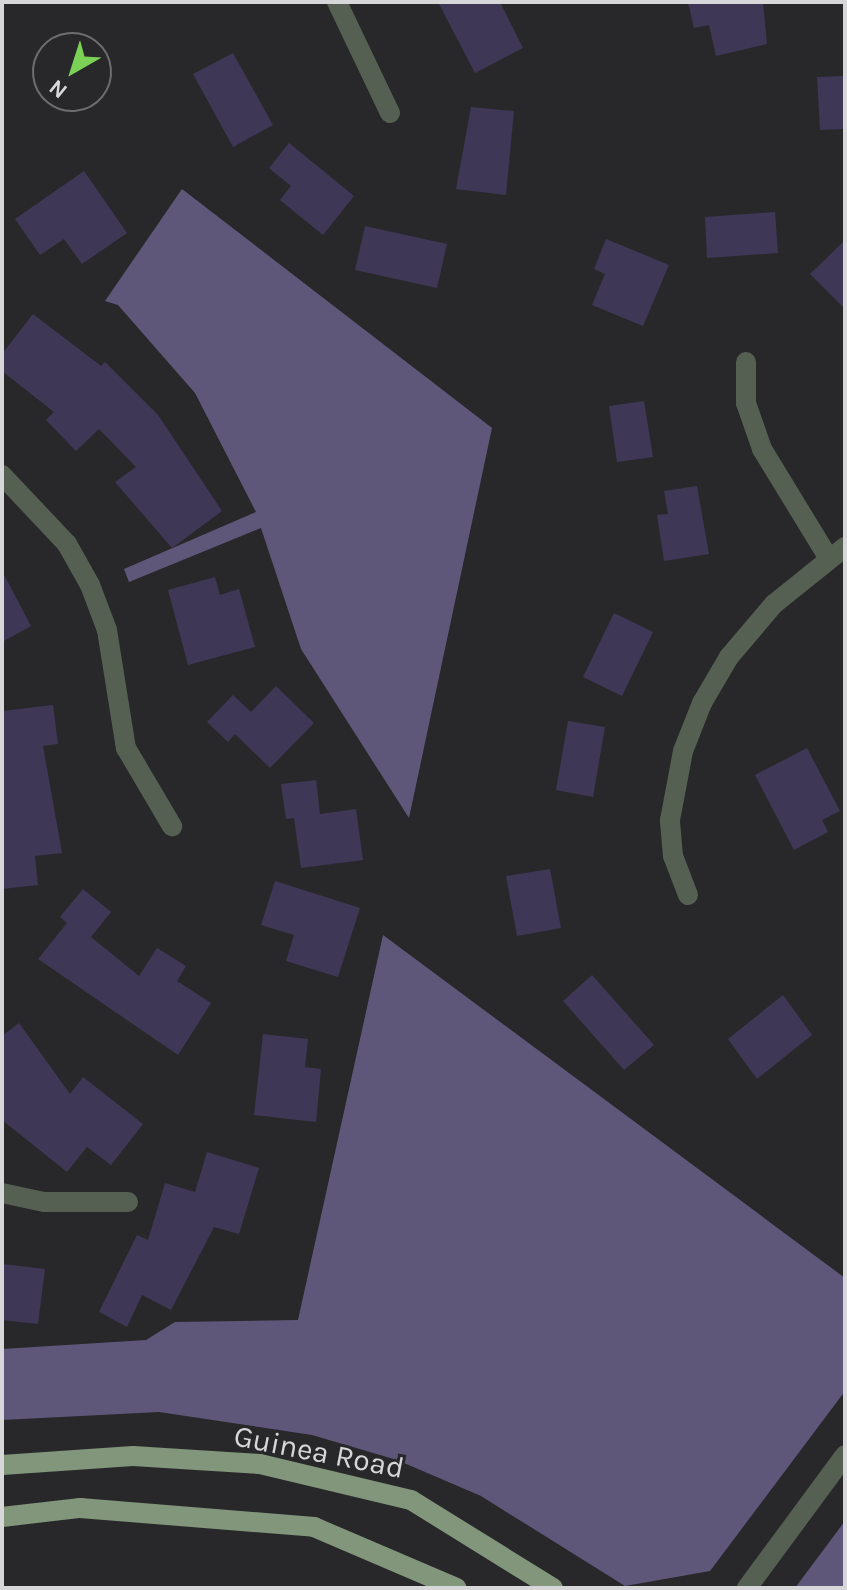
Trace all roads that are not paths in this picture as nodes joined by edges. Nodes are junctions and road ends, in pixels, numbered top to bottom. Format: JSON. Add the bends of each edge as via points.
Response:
{"nodes":[{"id":1,"x":337,"y":2,"type":"edge"},
{"id":2,"x":390,"y":113,"type":"dead end"},
{"id":3,"x":746,"y":362,"type":"dead end"},
{"id":4,"x":2,"y":475,"type":"edge"},
{"id":5,"x":836,"y":552,"type":"edge"},
{"id":6,"x":172,"y":826,"type":"dead end"},
{"id":7,"x":688,"y":895,"type":"dead end"},
{"id":8,"x":2,"y":1193,"type":"edge"},
{"id":9,"x":128,"y":1202,"type":"dead end"},
{"id":10,"x":845,"y":1455,"type":"edge"},
{"id":11,"x":2,"y":1465,"type":"edge"},
{"id":12,"x":2,"y":1517,"type":"edge"},
{"id":13,"x":456,"y":1588,"type":"edge"},
{"id":14,"x":553,"y":1588,"type":"edge"},
{"id":15,"x":747,"y":1588,"type":"edge"}],
"edges":[{"from":1,"to":2,"type":"street"},
{"from":3,"to":5,"type":"street","via":[[746,403],[762,449]]},
{"from":4,"to":6,"type":"street","via":[[67,544],[90,585],[107,630],[126,748]]},
{"from":5,"to":7,"type":"street","via":[[756,625],[702,703],[683,751],[670,820],[673,856]]},
{"from":8,"to":9,"type":"street","via":[[44,1202]]},
{"from":10,"to":15,"type":"street"},
{"from":11,"to":14,"type":"main road","name":"Guinea Road","via":[[133,1456],[260,1464],[411,1500]]},
{"from":12,"to":13,"type":"main road","via":[[80,1508],[314,1527]]}]}
